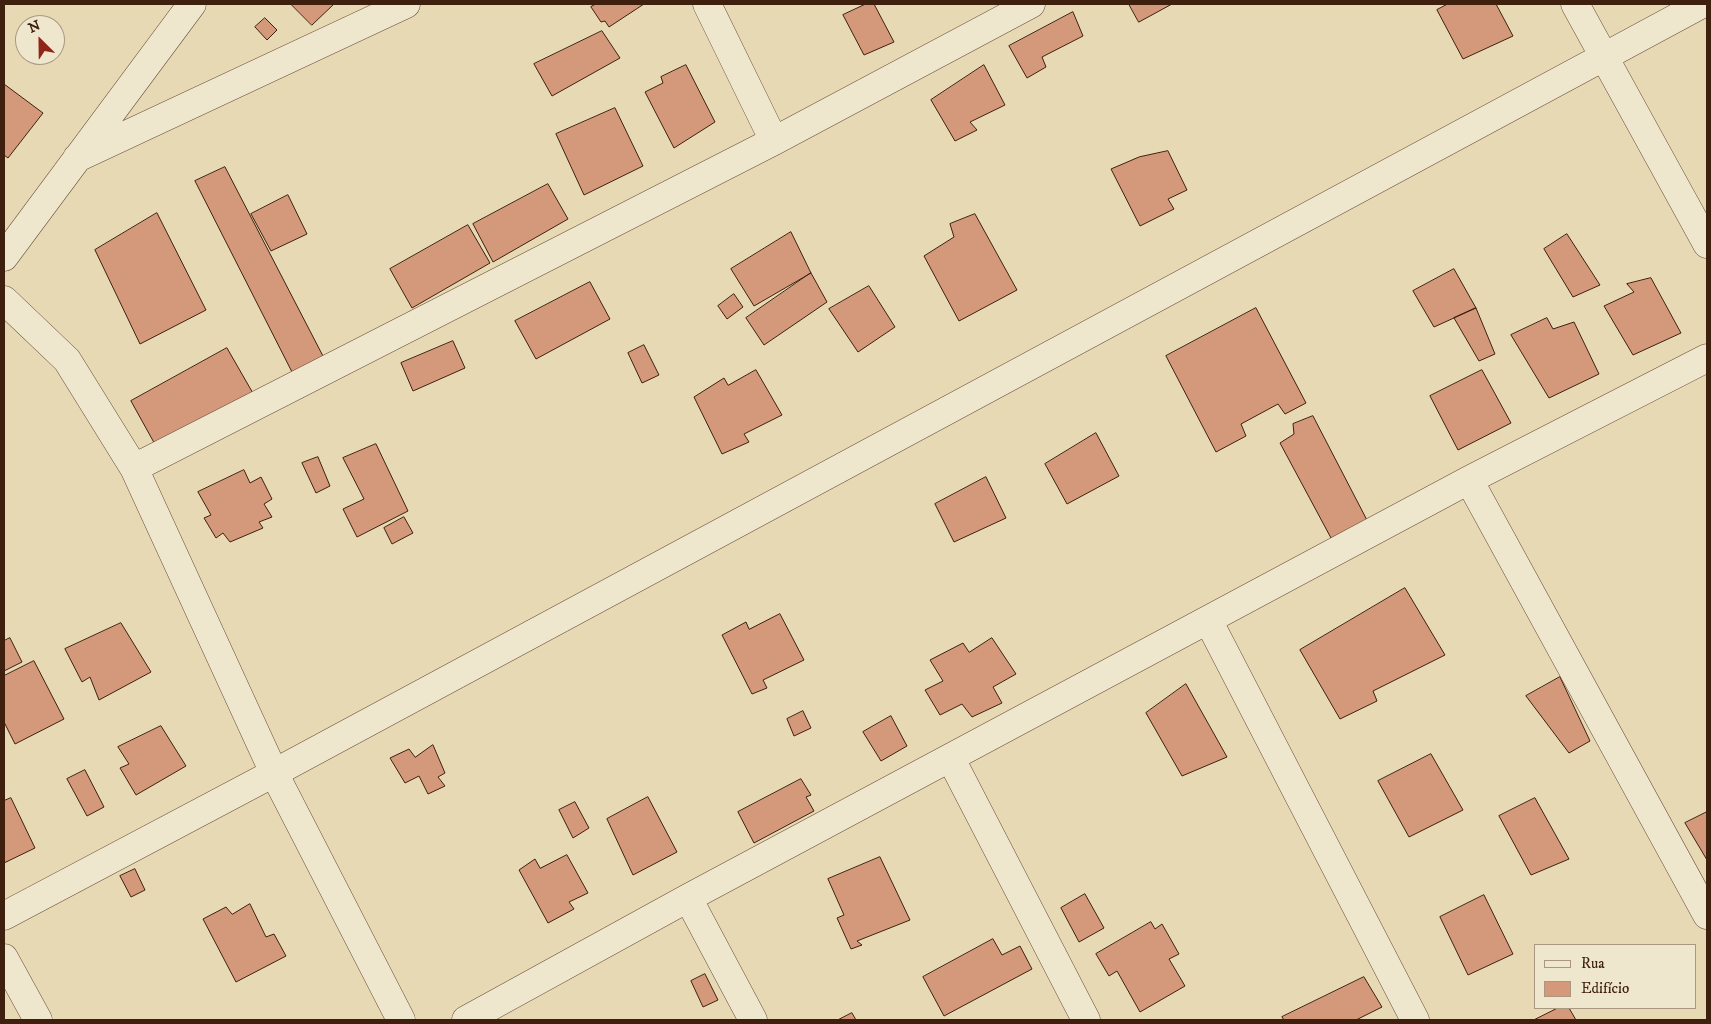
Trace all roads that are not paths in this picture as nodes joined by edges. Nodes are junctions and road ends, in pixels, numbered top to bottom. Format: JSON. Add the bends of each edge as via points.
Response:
{"nodes":[{"id":1,"x":192,"y":4,"type":"edge"},
{"id":2,"x":406,"y":4,"type":"edge"},
{"id":3,"x":707,"y":4,"type":"edge"},
{"id":4,"x":1031,"y":4,"type":"edge"},
{"id":5,"x":1575,"y":4,"type":"edge"},
{"id":6,"x":1702,"y":4,"type":"edge"},
{"id":7,"x":1604,"y":56,"type":"junction"},
{"id":8,"x":774,"y":141,"type":"junction"},
{"id":9,"x":78,"y":158,"type":"junction"},
{"id":10,"x":1707,"y":244,"type":"edge"},
{"id":11,"x":4,"y":257,"type":"edge"},
{"id":12,"x":4,"y":300,"type":"edge"},
{"id":13,"x":1707,"y":358,"type":"edge"},
{"id":14,"x":134,"y":468,"type":"junction"},
{"id":15,"x":1469,"y":480,"type":"junction"},
{"id":16,"x":1208,"y":620,"type":"junction"},
{"id":17,"x":951,"y":759,"type":"junction"},
{"id":18,"x":274,"y":773,"type":"junction"},
{"id":19,"x":688,"y":898,"type":"junction"},
{"id":20,"x":1707,"y":915,"type":"edge"},
{"id":21,"x":4,"y":916,"type":"edge"},
{"id":22,"x":4,"y":958,"type":"edge"},
{"id":23,"x":38,"y":1020,"type":"edge"},
{"id":24,"x":401,"y":1020,"type":"edge"},
{"id":25,"x":466,"y":1020,"type":"edge"},
{"id":26,"x":753,"y":1020,"type":"edge"},
{"id":27,"x":1086,"y":1020,"type":"edge"},
{"id":28,"x":1416,"y":1020,"type":"edge"}],
"edges":[{"from":1,"to":9,"type":"street"},
{"from":2,"to":9,"type":"street"},
{"from":3,"to":8,"type":"street"},
{"from":4,"to":8,"type":"street"},
{"from":5,"to":7,"type":"street"},
{"from":6,"to":7,"type":"street"},
{"from":7,"to":10,"type":"street"},
{"from":7,"to":18,"type":"street"},
{"from":8,"to":14,"type":"street"},
{"from":9,"to":11,"type":"street"},
{"from":12,"to":14,"type":"street","via":[[67,360]]},
{"from":13,"to":15,"type":"street"},
{"from":14,"to":18,"type":"street"},
{"from":15,"to":16,"type":"street"},
{"from":15,"to":20,"type":"street"},
{"from":16,"to":17,"type":"street"},
{"from":16,"to":28,"type":"street"},
{"from":17,"to":19,"type":"street"},
{"from":17,"to":27,"type":"street"},
{"from":18,"to":21,"type":"street"},
{"from":18,"to":24,"type":"street"},
{"from":19,"to":25,"type":"street"},
{"from":19,"to":26,"type":"street"},
{"from":22,"to":23,"type":"street"}]}
